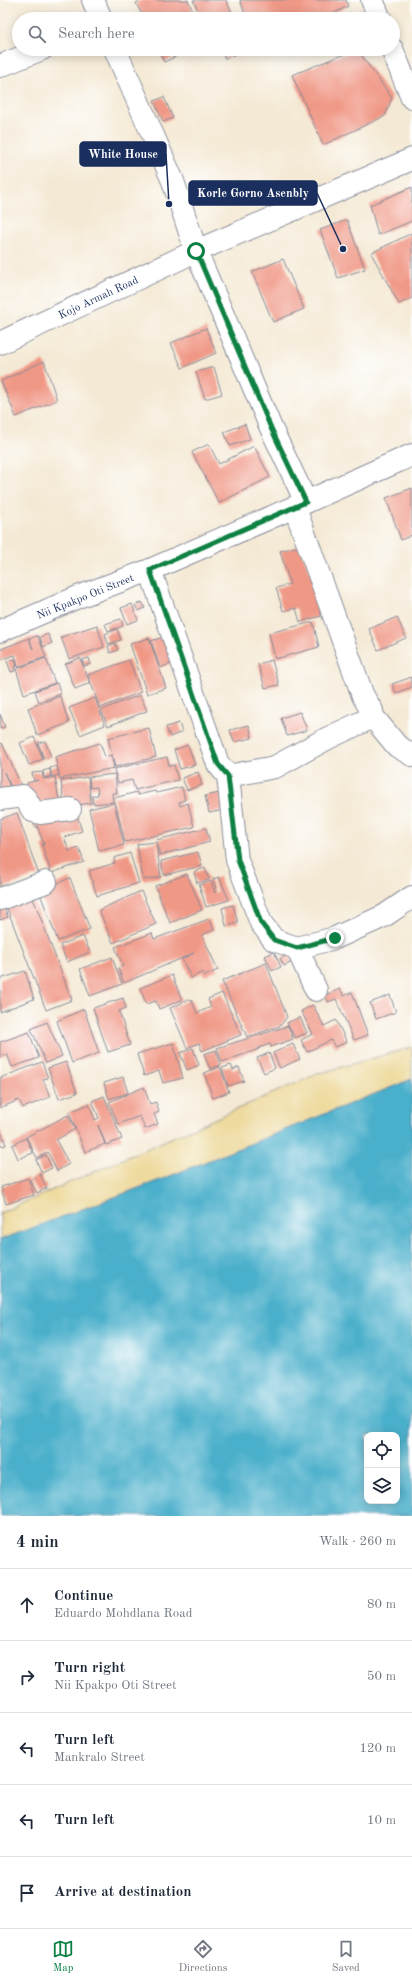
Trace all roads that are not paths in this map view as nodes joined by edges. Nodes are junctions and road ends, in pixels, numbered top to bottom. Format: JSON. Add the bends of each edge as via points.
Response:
{"nodes":[{"id":1,"x":93,"y":0,"type":"edge"},
{"id":2,"x":372,"y":0,"type":"edge"},
{"id":3,"x":99,"y":12,"type":"edge"},
{"id":4,"x":377,"y":12,"type":"edge"},
{"id":5,"x":25,"y":56,"type":"edge"},
{"id":6,"x":118,"y":56,"type":"edge"},
{"id":7,"x":395,"y":56,"type":"edge"},
{"id":8,"x":0,"y":66,"type":"edge"},
{"id":9,"x":412,"y":98,"type":"edge"},
{"id":10,"x":412,"y":159,"type":"edge"},
{"id":11,"x":196,"y":251,"type":"junction"},
{"id":12,"x":0,"y":343,"type":"edge"},
{"id":13,"x":412,"y":455,"type":"edge"},
{"id":14,"x":301,"y":505,"type":"junction"},
{"id":15,"x":150,"y":570,"type":"junction"},
{"id":16,"x":0,"y":631,"type":"edge"},
{"id":17,"x":373,"y":718,"type":"junction"},
{"id":18,"x":412,"y":755,"type":"edge"},
{"id":19,"x":228,"y":776,"type":"junction"},
{"id":20,"x":0,"y":799,"type":"edge"},
{"id":21,"x":70,"y":809,"type":"dead end"},
{"id":22,"x":46,"y":882,"type":"dead end"},
{"id":23,"x":412,"y":898,"type":"edge"},
{"id":24,"x":0,"y":899,"type":"edge"},
{"id":25,"x":297,"y":948,"type":"junction"},
{"id":26,"x":316,"y":990,"type":"dead end"}],
"edges":[{"from":1,"to":3,"type":"street"},
{"from":2,"to":4,"type":"street"},
{"from":5,"to":8,"type":"street"},
{"from":6,"to":11,"type":"street","via":[[173,181]]},
{"from":7,"to":9,"type":"street"},
{"from":10,"to":11,"type":"street","name":"Kojo Armah Road"},
{"from":11,"to":12,"type":"street","name":"Kojo Armah Road"},
{"from":11,"to":14,"type":"street"},
{"from":13,"to":14,"type":"street","name":"Nii Kpakpo Oti Street"},
{"from":14,"to":15,"type":"street","name":"Nii Kpakpo Oti Street"},
{"from":14,"to":17,"type":"street","via":[[363,696]]},
{"from":15,"to":16,"type":"street","name":"Nii Kpakpo Oti Street","via":[[78,597]]},
{"from":15,"to":19,"type":"street","via":[[218,764]]},
{"from":17,"to":18,"type":"street","via":[[397,746]]},
{"from":17,"to":19,"type":"street","via":[[328,738],[275,767]]},
{"from":19,"to":25,"type":"street","via":[[238,860],[261,923],[274,940]]},
{"from":20,"to":21,"type":"street","via":[[23,796],[33,810],[40,813]]},
{"from":22,"to":24,"type":"street"},
{"from":23,"to":25,"type":"street","via":[[384,916],[335,938]]},
{"from":25,"to":26,"type":"street"}]}
